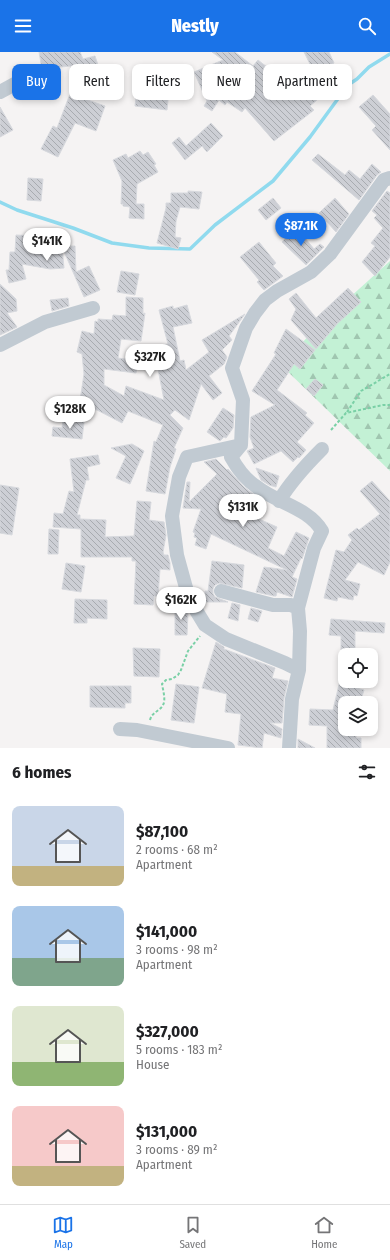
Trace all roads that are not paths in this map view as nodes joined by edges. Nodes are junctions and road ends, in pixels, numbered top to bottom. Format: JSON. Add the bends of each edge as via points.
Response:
{"nodes":[{"id":1,"x":12,"y":85,"type":"edge"},
{"id":2,"x":0,"y":92,"type":"edge"},
{"id":3,"x":390,"y":178,"type":"edge"},
{"id":4,"x":93,"y":308,"type":"dead end"},
{"id":5,"x":0,"y":345,"type":"edge"},
{"id":6,"x":241,"y":445,"type":"junction"},
{"id":7,"x":322,"y":449,"type":"dead end"},
{"id":8,"x":279,"y":501,"type":"junction"},
{"id":9,"x":221,"y":591,"type":"dead end"},
{"id":10,"x":298,"y":608,"type":"junction"},
{"id":11,"x":299,"y":670,"type":"junction"},
{"id":12,"x":120,"y":729,"type":"dead end"},
{"id":13,"x":228,"y":748,"type":"edge"},
{"id":14,"x":289,"y":748,"type":"edge"}],
"edges":[{"from":1,"to":2,"type":"street"},
{"from":3,"to":6,"type":"street","via":[[384,180],[330,254],[311,272],[265,300],[246,328],[232,368],[243,400]]},
{"from":4,"to":5,"type":"street","via":[[45,322]]},
{"from":6,"to":8,"type":"street","via":[[231,457],[237,467],[257,488]]},
{"from":6,"to":11,"type":"street","via":[[187,457],[179,477],[172,516],[177,555],[188,595],[205,626],[226,639]]},
{"from":7,"to":8,"type":"street","via":[[288,486]]},
{"from":8,"to":10,"type":"street","via":[[298,509],[316,522],[322,531],[314,548]]},
{"from":9,"to":10,"type":"street","via":[[273,605],[291,605]]},
{"from":10,"to":11,"type":"street"},
{"from":11,"to":14,"type":"street","via":[[292,699]]},
{"from":12,"to":13,"type":"street"}]}
